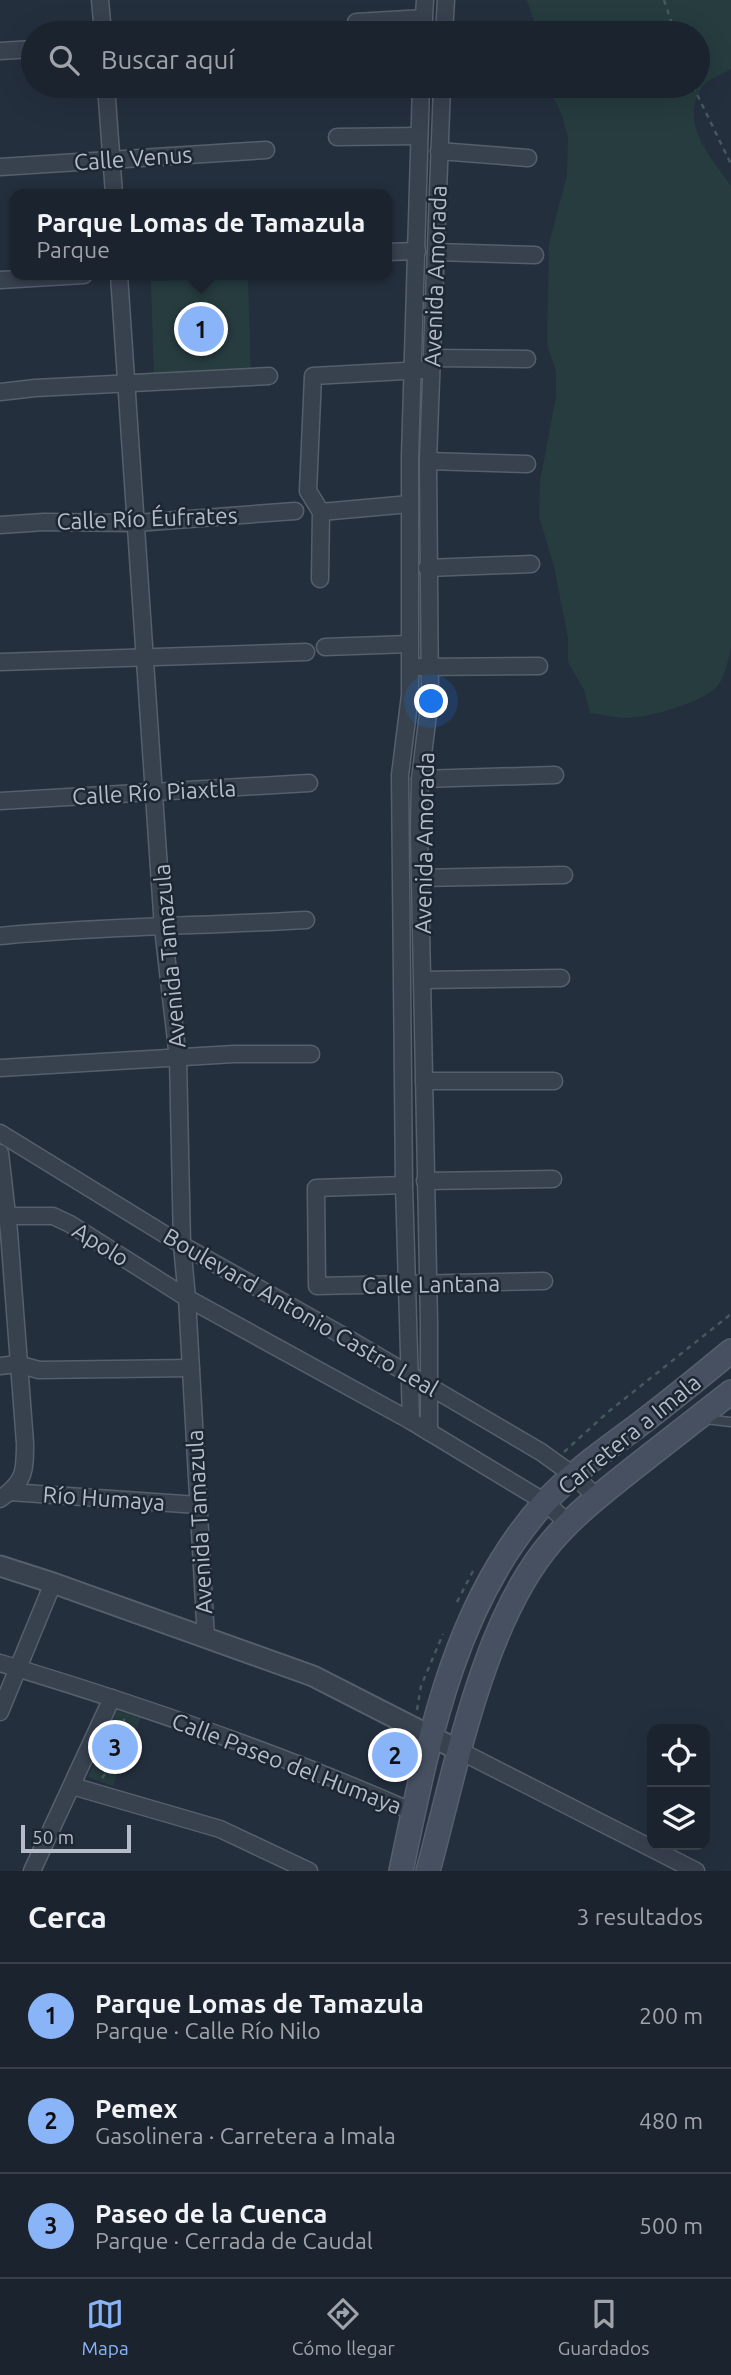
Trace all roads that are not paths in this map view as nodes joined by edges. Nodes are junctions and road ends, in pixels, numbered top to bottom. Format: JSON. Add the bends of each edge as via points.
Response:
{"nodes":[{"id":1,"x":100,"y":0,"type":"edge"},
{"id":2,"x":425,"y":0,"type":"edge"},
{"id":3,"x":446,"y":0,"type":"edge"},
{"id":4,"x":102,"y":21,"type":"edge"},
{"id":5,"x":424,"y":21,"type":"edge"},
{"id":6,"x":445,"y":21,"type":"edge"},
{"id":7,"x":21,"y":50,"type":"edge"},
{"id":8,"x":0,"y":51,"type":"edge"},
{"id":9,"x":107,"y":98,"type":"edge"},
{"id":10,"x":421,"y":98,"type":"edge"},
{"id":11,"x":441,"y":98,"type":"edge"},
{"id":12,"x":419,"y":136,"type":"junction"},
{"id":13,"x":337,"y":137,"type":"dead end"},
{"id":14,"x":266,"y":150,"type":"dead end"},
{"id":15,"x":439,"y":151,"type":"junction"},
{"id":16,"x":528,"y":158,"type":"dead end"},
{"id":17,"x":111,"y":160,"type":"junction"},
{"id":18,"x":0,"y":167,"type":"edge"},
{"id":19,"x":114,"y":189,"type":"edge"},
{"id":20,"x":417,"y":251,"type":"junction"},
{"id":21,"x":392,"y":252,"type":"edge"},
{"id":22,"x":436,"y":252,"type":"junction"},
{"id":23,"x":535,"y":255,"type":"dead end"},
{"id":24,"x":119,"y":280,"type":"edge"},
{"id":25,"x":527,"y":359,"type":"dead end"},
{"id":26,"x":432,"y":364,"type":"junction"},
{"id":27,"x":413,"y":370,"type":"junction"},
{"id":28,"x":270,"y":376,"type":"dead end"},
{"id":29,"x":126,"y":384,"type":"junction"},
{"id":30,"x":0,"y":392,"type":"edge"},
{"id":31,"x":428,"y":461,"type":"junction"},
{"id":32,"x":527,"y":464,"type":"dead end"},
{"id":33,"x":410,"y":505,"type":"junction"},
{"id":34,"x":295,"y":511,"type":"dead end"},
{"id":35,"x":321,"y":512,"type":"junction"},
{"id":36,"x":136,"y":523,"type":"junction"},
{"id":37,"x":0,"y":524,"type":"edge"},
{"id":38,"x":531,"y":564,"type":"dead end"},
{"id":39,"x":427,"y":568,"type":"junction"},
{"id":40,"x":320,"y":579,"type":"dead end"},
{"id":41,"x":409,"y":644,"type":"junction"},
{"id":42,"x":325,"y":647,"type":"dead end"},
{"id":43,"x":306,"y":652,"type":"dead end"},
{"id":44,"x":144,"y":657,"type":"junction"},
{"id":45,"x":0,"y":662,"type":"edge"},
{"id":46,"x":539,"y":666,"type":"dead end"},
{"id":47,"x":409,"y":667,"type":"junction"},
{"id":48,"x":429,"y":667,"type":"junction"},
{"id":49,"x":555,"y":775,"type":"dead end"},
{"id":50,"x":420,"y":779,"type":"junction"},
{"id":51,"x":309,"y":783,"type":"dead end"},
{"id":52,"x":155,"y":792,"type":"junction"},
{"id":53,"x":0,"y":801,"type":"edge"},
{"id":54,"x":564,"y":875,"type":"dead end"},
{"id":55,"x":419,"y":878,"type":"junction"},
{"id":56,"x":421,"y":914,"type":"junction"},
{"id":57,"x":401,"y":915,"type":"junction"},
{"id":58,"x":306,"y":920,"type":"dead end"},
{"id":59,"x":163,"y":928,"type":"junction"},
{"id":60,"x":0,"y":936,"type":"edge"},
{"id":61,"x":561,"y":978,"type":"dead end"},
{"id":62,"x":423,"y":980,"type":"junction"},
{"id":63,"x":311,"y":1054,"type":"dead end"},
{"id":64,"x":178,"y":1058,"type":"junction"},
{"id":65,"x":0,"y":1068,"type":"edge"},
{"id":66,"x":424,"y":1081,"type":"junction"},
{"id":67,"x":554,"y":1081,"type":"dead end"},
{"id":68,"x":0,"y":1133,"type":"edge"},
{"id":69,"x":0,"y":1153,"type":"edge"},
{"id":70,"x":553,"y":1179,"type":"dead end"},
{"id":71,"x":425,"y":1181,"type":"junction"},
{"id":72,"x":404,"y":1185,"type":"junction"},
{"id":73,"x":2,"y":1187,"type":"edge"},
{"id":74,"x":5,"y":1227,"type":"edge"},
{"id":75,"x":182,"y":1245,"type":"junction"},
{"id":76,"x":544,"y":1281,"type":"dead end"},
{"id":77,"x":407,"y":1284,"type":"junction"},
{"id":78,"x":428,"y":1284,"type":"junction"},
{"id":79,"x":187,"y":1298,"type":"junction"},
{"id":80,"x":409,"y":1322,"type":"junction"},
{"id":81,"x":429,"y":1322,"type":"junction"},
{"id":82,"x":731,"y":1351,"type":"edge"},
{"id":83,"x":18,"y":1364,"type":"junction"},
{"id":84,"x":0,"y":1366,"type":"edge"},
{"id":85,"x":191,"y":1368,"type":"junction"},
{"id":86,"x":410,"y":1375,"type":"junction"},
{"id":87,"x":429,"y":1386,"type":"junction"},
{"id":88,"x":731,"y":1392,"type":"edge"},
{"id":89,"x":698,"y":1418,"type":"junction"},
{"id":90,"x":411,"y":1421,"type":"junction"},
{"id":91,"x":731,"y":1422,"type":"edge"},
{"id":92,"x":429,"y":1432,"type":"junction"},
{"id":93,"x":572,"y":1475,"type":"junction"},
{"id":94,"x":5,"y":1495,"type":"edge"},
{"id":95,"x":597,"y":1497,"type":"junction"},
{"id":96,"x":545,"y":1502,"type":"junction"},
{"id":97,"x":198,"y":1505,"type":"junction"},
{"id":98,"x":569,"y":1524,"type":"junction"},
{"id":99,"x":0,"y":1566,"type":"edge"},
{"id":100,"x":53,"y":1583,"type":"junction"},
{"id":101,"x":205,"y":1639,"type":"junction"},
{"id":102,"x":0,"y":1662,"type":"edge"},
{"id":103,"x":19,"y":1668,"type":"junction"},
{"id":104,"x":118,"y":1700,"type":"junction"},
{"id":105,"x":0,"y":1712,"type":"edge"},
{"id":106,"x":432,"y":1737,"type":"junction"},
{"id":107,"x":460,"y":1751,"type":"junction"},
{"id":108,"x":72,"y":1786,"type":"junction"},
{"id":109,"x":413,"y":1812,"type":"junction"},
{"id":110,"x":35,"y":1870,"type":"edge"},
{"id":111,"x":309,"y":1871,"type":"edge"},
{"id":112,"x":401,"y":1871,"type":"edge"},
{"id":113,"x":428,"y":1871,"type":"edge"},
{"id":114,"x":696,"y":1871,"type":"edge"}],
"edges":[{"from":1,"to":4,"type":"street"},
{"from":2,"to":5,"type":"street"},
{"from":3,"to":6,"type":"street"},
{"from":7,"to":8,"type":"street"},
{"from":9,"to":17,"type":"street"},
{"from":10,"to":12,"type":"street","name":"Avenida Amorada"},
{"from":11,"to":15,"type":"street","name":"Avenida Amorada"},
{"from":12,"to":13,"type":"street"},
{"from":12,"to":20,"type":"street","name":"Avenida Amorada"},
{"from":14,"to":17,"type":"street","name":"Calle Venus"},
{"from":15,"to":16,"type":"street"},
{"from":15,"to":22,"type":"street","name":"Avenida Amorada"},
{"from":17,"to":18,"type":"street","name":"Calle Venus"},
{"from":17,"to":19,"type":"street"},
{"from":20,"to":21,"type":"street"},
{"from":20,"to":27,"type":"street","name":"Avenida Amorada"},
{"from":22,"to":23,"type":"street"},
{"from":22,"to":26,"type":"street","name":"Avenida Amorada"},
{"from":24,"to":29,"type":"street","name":"Avenida Tamazula"},
{"from":25,"to":26,"type":"street"},
{"from":26,"to":27,"type":"street"},
{"from":26,"to":31,"type":"street","name":"Avenida Amorada"},
{"from":27,"to":33,"type":"street","name":"Avenida Amorada"},
{"from":27,"to":35,"type":"street","via":[[313,376],[308,491]]},
{"from":28,"to":29,"type":"street"},
{"from":29,"to":30,"type":"street"},
{"from":29,"to":36,"type":"street","name":"Avenida Tamazula"},
{"from":31,"to":32,"type":"street"},
{"from":31,"to":39,"type":"street","name":"Avenida Amorada"},
{"from":33,"to":35,"type":"street"},
{"from":33,"to":41,"type":"street","name":"Avenida Amorada"},
{"from":34,"to":36,"type":"street","name":"Calle Río Éufrates"},
{"from":35,"to":40,"type":"street"},
{"from":36,"to":37,"type":"street","name":"Calle Río Éufrates"},
{"from":36,"to":44,"type":"street","name":"Avenida Tamazula"},
{"from":38,"to":39,"type":"street"},
{"from":39,"to":48,"type":"street","name":"Avenida Amorada"},
{"from":41,"to":42,"type":"street"},
{"from":41,"to":47,"type":"street","name":"Avenida Amorada"},
{"from":43,"to":44,"type":"street"},
{"from":44,"to":45,"type":"street"},
{"from":44,"to":52,"type":"street","name":"Avenida Tamazula"},
{"from":46,"to":48,"type":"street"},
{"from":47,"to":48,"type":"street"},
{"from":47,"to":57,"type":"street","name":"Avenida Amorada","via":[[400,775]]},
{"from":48,"to":50,"type":"street","name":"Avenida Amorada"},
{"from":49,"to":50,"type":"street"},
{"from":50,"to":55,"type":"street","name":"Avenida Amorada"},
{"from":51,"to":52,"type":"street","name":"Calle Río Piaxtla"},
{"from":52,"to":53,"type":"street","name":"Calle Río Piaxtla"},
{"from":52,"to":59,"type":"street","name":"Avenida Tamazula"},
{"from":54,"to":55,"type":"street"},
{"from":55,"to":56,"type":"street","name":"Avenida Amorada"},
{"from":56,"to":57,"type":"street"},
{"from":56,"to":62,"type":"street","name":"Avenida Amorada"},
{"from":57,"to":72,"type":"street","name":"Avenida Amorada"},
{"from":58,"to":59,"type":"street"},
{"from":59,"to":60,"type":"street"},
{"from":59,"to":64,"type":"street","name":"Avenida Tamazula"},
{"from":61,"to":62,"type":"street"},
{"from":62,"to":66,"type":"street","name":"Avenida Amorada"},
{"from":63,"to":64,"type":"street"},
{"from":64,"to":65,"type":"street"},
{"from":64,"to":75,"type":"street","name":"Avenida Tamazula"},
{"from":66,"to":67,"type":"street"},
{"from":66,"to":71,"type":"street","name":"Avenida Amorada"},
{"from":68,"to":75,"type":"street","name":"Boulevard Antonio Castro Leal"},
{"from":69,"to":73,"type":"street"},
{"from":70,"to":71,"type":"street"},
{"from":71,"to":78,"type":"street","name":"Avenida Amorada"},
{"from":72,"to":77,"type":"street","name":"Avenida Amorada"},
{"from":72,"to":77,"type":"street","name":"Calle Lantana","via":[[316,1188],[317,1286]]},
{"from":73,"to":74,"type":"street"},
{"from":74,"to":79,"type":"street","name":"Apolo","via":[[52,1216]]},
{"from":74,"to":83,"type":"street"},
{"from":75,"to":79,"type":"street","name":"Avenida Tamazula"},
{"from":75,"to":86,"type":"street","name":"Boulevard Antonio Castro Leal"},
{"from":76,"to":78,"type":"street","name":"Calle Lantana"},
{"from":77,"to":78,"type":"street","name":"Calle Lantana"},
{"from":77,"to":80,"type":"street","name":"Avenida Amorada"},
{"from":78,"to":81,"type":"street","name":"Avenida Amorada"},
{"from":79,"to":85,"type":"street","name":"Avenida Tamazula"},
{"from":79,"to":90,"type":"street","name":"Boulevard Antonio Castro Leal"},
{"from":80,"to":81,"type":"street"},
{"from":80,"to":86,"type":"street","name":"Avenida Amorada"},
{"from":81,"to":87,"type":"street","name":"Avenida Amorada"},
{"from":82,"to":93,"type":"main road","name":"Carretera a Imala"},
{"from":83,"to":84,"type":"street"},
{"from":83,"to":85,"type":"street","via":[[39,1370]]},
{"from":83,"to":94,"type":"street","via":[[25,1466],[21,1480]]},
{"from":85,"to":97,"type":"street","name":"Avenida Tamazula"},
{"from":86,"to":87,"type":"street","name":"Boulevard Antonio Castro Leal"},
{"from":86,"to":90,"type":"street","name":"Avenida Amorada"},
{"from":87,"to":92,"type":"street","name":"Avenida Amorada"},
{"from":87,"to":93,"type":"street","name":"Boulevard Antonio Castro Leal"},
{"from":88,"to":89,"type":"main road","name":"Carretera a Imala"},
{"from":89,"to":91,"type":"lane"},
{"from":89,"to":95,"type":"main road","name":"Carretera a Imala"},
{"from":90,"to":92,"type":"street","name":"Boulevard Antonio Castro Leal"},
{"from":92,"to":96,"type":"street","name":"Boulevard Antonio Castro Leal"},
{"from":93,"to":95,"type":"street","name":"Boulevard Antonio Castro Leal"},
{"from":93,"to":96,"type":"main road","name":"Carretera a Imala"},
{"from":94,"to":97,"type":"street","name":"Río Humaya"},
{"from":95,"to":98,"type":"main road","name":"Carretera a Imala"},
{"from":96,"to":98,"type":"street","name":"Boulevard Antonio Castro Leal"},
{"from":96,"to":106,"type":"main road","name":"Carretera a Imala","via":[[506,1554],[479,1602],[457,1651]]},
{"from":97,"to":101,"type":"street","name":"Avenida Tamazula"},
{"from":98,"to":107,"type":"main road","name":"Carretera a Imala","via":[[550,1543],[511,1604]]},
{"from":99,"to":100,"type":"street"},
{"from":100,"to":101,"type":"street"},
{"from":100,"to":103,"type":"street"},
{"from":101,"to":106,"type":"street","via":[[313,1676]]},
{"from":102,"to":103,"type":"street","name":"Calle Paseo del Humaya"},
{"from":103,"to":104,"type":"street","name":"Calle Paseo del Humaya"},
{"from":103,"to":105,"type":"street"},
{"from":104,"to":108,"type":"street"},
{"from":104,"to":109,"type":"street","name":"Calle Paseo del Humaya","via":[[315,1769]]},
{"from":106,"to":107,"type":"street"},
{"from":106,"to":109,"type":"main road","name":"Carretera a Imala"},
{"from":107,"to":113,"type":"main road","name":"Carretera a Imala"},
{"from":107,"to":114,"type":"street"},
{"from":108,"to":110,"type":"street"},
{"from":108,"to":111,"type":"street","via":[[220,1829]]},
{"from":109,"to":112,"type":"main road","name":"Carretera a Imala"}]}
